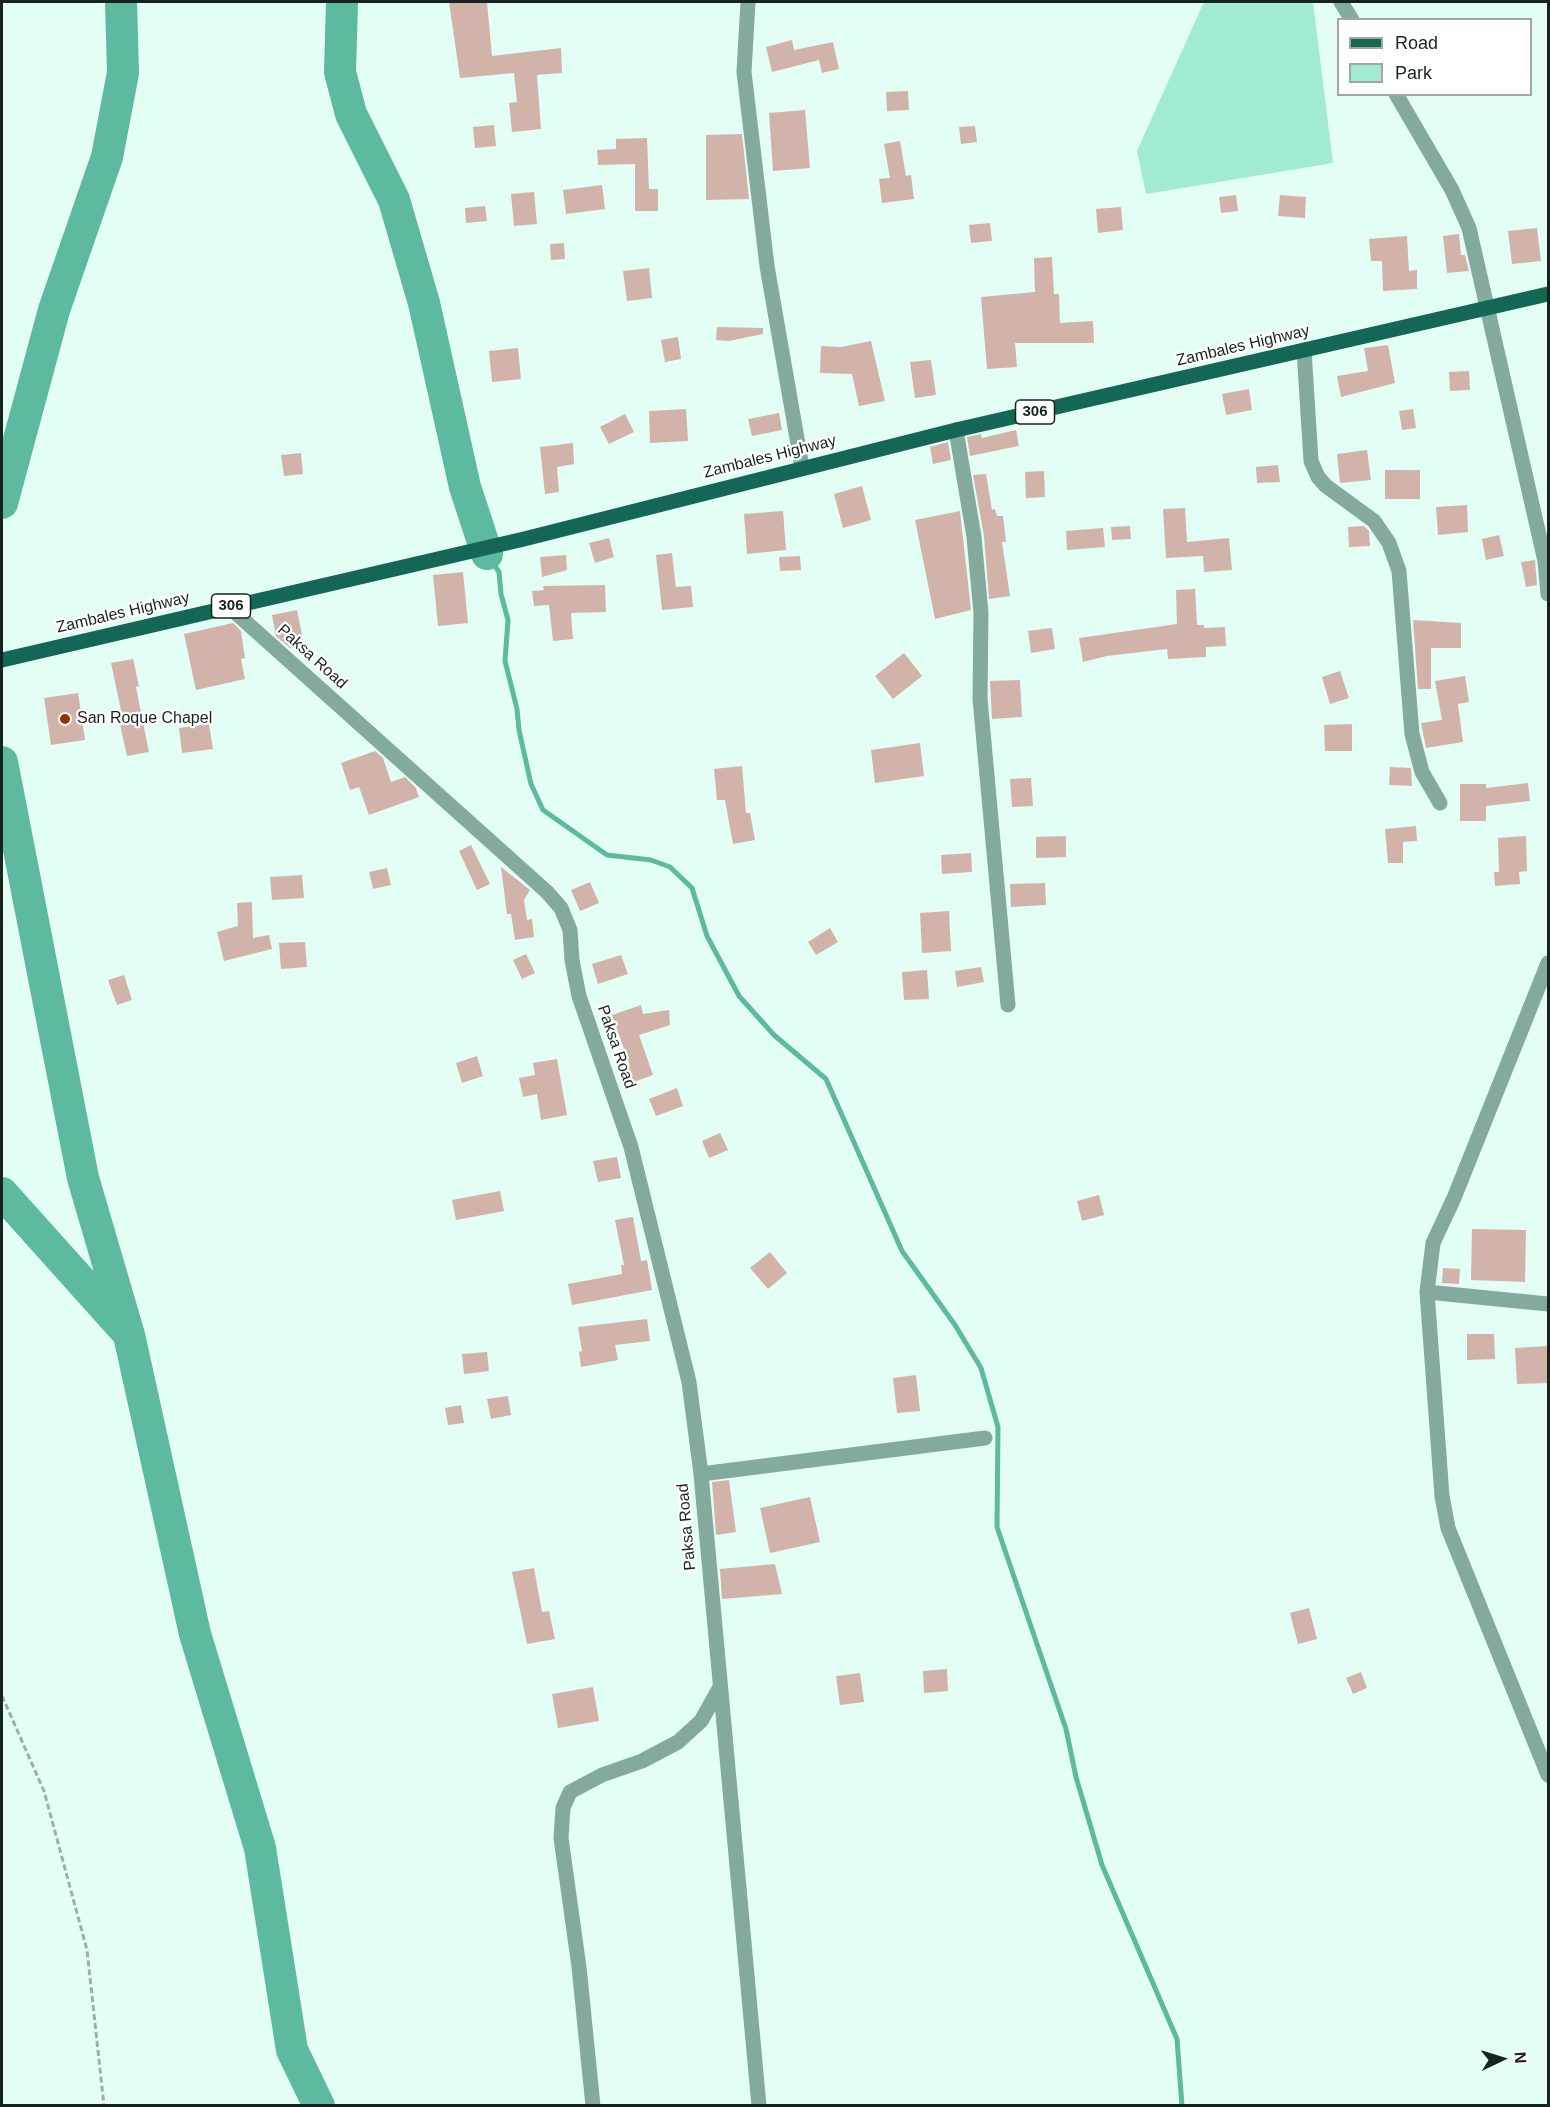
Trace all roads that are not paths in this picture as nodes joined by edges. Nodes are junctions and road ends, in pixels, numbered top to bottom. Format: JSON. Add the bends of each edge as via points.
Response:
{"nodes":[{"id":1,"x":748,"y":2,"type":"edge"},
{"id":2,"x":1341,"y":2,"type":"edge"},
{"id":3,"x":1351,"y":18,"type":"edge"},
{"id":4,"x":1397,"y":96,"type":"edge"},
{"id":5,"x":1548,"y":294,"type":"edge"},
{"id":6,"x":1487,"y":309,"type":"junction"},
{"id":7,"x":1304,"y":350,"type":"junction"},
{"id":8,"x":956,"y":430,"type":"junction"},
{"id":9,"x":802,"y":467,"type":"junction"},
{"id":10,"x":1547,"y":561,"type":"edge"},
{"id":11,"x":1548,"y":594,"type":"edge"},
{"id":12,"x":228,"y":606,"type":"junction"},
{"id":13,"x":2,"y":660,"type":"edge"},
{"id":14,"x":1440,"y":803,"type":"dead end"},
{"id":15,"x":1548,"y":963,"type":"edge"},
{"id":16,"x":1008,"y":1005,"type":"dead end"},
{"id":17,"x":1426,"y":1292,"type":"junction"},
{"id":18,"x":1548,"y":1304,"type":"edge"},
{"id":19,"x":985,"y":1438,"type":"dead end"},
{"id":20,"x":701,"y":1474,"type":"junction"},
{"id":21,"x":719,"y":1689,"type":"junction"},
{"id":22,"x":1548,"y":1775,"type":"edge"},
{"id":23,"x":593,"y":2106,"type":"edge"},
{"id":24,"x":759,"y":2106,"type":"edge"}],
"edges":[{"from":1,"to":9,"type":"street","via":[[744,72],[766,266]]},
{"from":2,"to":3,"type":"street"},
{"from":4,"to":6,"type":"street","via":[[1463,211]]},
{"from":5,"to":6,"type":"main road","name":"Zambales Highway","number":"306"},
{"from":6,"to":7,"type":"main road","name":"Zambales Highway","number":"306"},
{"from":6,"to":10,"type":"street"},
{"from":7,"to":8,"type":"main road","name":"Zambales Highway","number":"306"},
{"from":7,"to":14,"type":"street","via":[[1311,461],[1326,486],[1374,521],[1389,543],[1399,571],[1412,734],[1422,772]]},
{"from":8,"to":9,"type":"main road","name":"Zambales Highway","number":"306"},
{"from":8,"to":16,"type":"street","via":[[974,537],[981,613],[980,699]]},
{"from":9,"to":12,"type":"main road","name":"Zambales Highway","number":"306","via":[[524,539]]},
{"from":10,"to":11,"type":"street"},
{"from":12,"to":13,"type":"main road","name":"Zambales Highway","number":"306"},
{"from":12,"to":20,"type":"street","name":"Paksa Road","via":[[527,873],[561,908],[570,930],[579,996],[631,1147],[687,1371]]},
{"from":15,"to":17,"type":"street","via":[[1433,1243]]},
{"from":17,"to":18,"type":"street"},
{"from":17,"to":22,"type":"street","via":[[1442,1496],[1448,1528]]},
{"from":19,"to":20,"type":"street"},
{"from":20,"to":21,"type":"street","name":"Paksa Road"},
{"from":21,"to":23,"type":"street","via":[[701,1721],[678,1742],[570,1792],[563,1808],[561,1838]]},
{"from":21,"to":24,"type":"street","name":"Paksa Road"}]}
